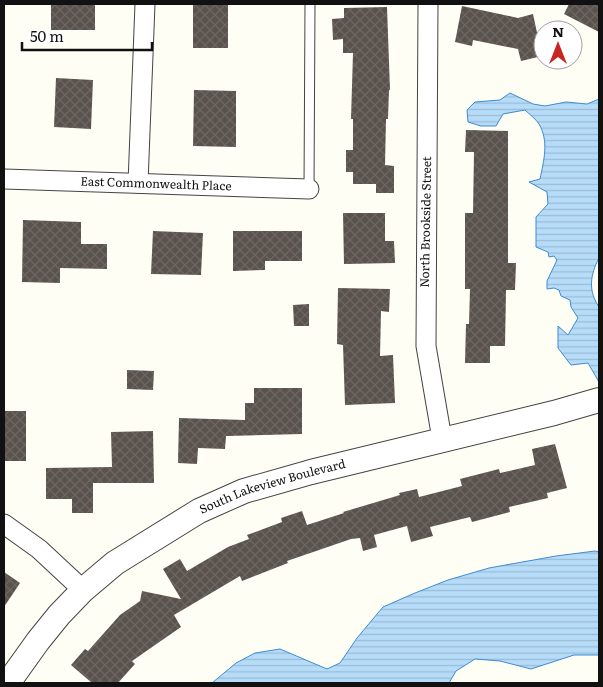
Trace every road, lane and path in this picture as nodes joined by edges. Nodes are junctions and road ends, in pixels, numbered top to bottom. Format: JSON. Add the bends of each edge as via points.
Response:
{"nodes":[{"id":1,"x":145,"y":4,"type":"edge"},
{"id":2,"x":310,"y":4,"type":"edge"},
{"id":3,"x":428,"y":4,"type":"edge"},
{"id":4,"x":4,"y":179,"type":"edge"},
{"id":5,"x":138,"y":183,"type":"junction"},
{"id":6,"x":308,"y":189,"type":"joint"},
{"id":7,"x":599,"y":400,"type":"edge"},
{"id":8,"x":442,"y":439,"type":"junction"},
{"id":9,"x":4,"y":524,"type":"edge"},
{"id":10,"x":83,"y":590,"type":"junction"},
{"id":11,"x":8,"y":683,"type":"edge"}],
"edges":[{"from":1,"to":5,"type":"street"},
{"from":2,"to":6,"type":"lane"},
{"from":3,"to":8,"type":"street","name":"North Brookside Street","via":[[426,346]]},
{"from":4,"to":5,"type":"street","name":"East Commonwealth Place"},
{"from":5,"to":6,"type":"street","name":"East Commonwealth Place"},
{"from":7,"to":8,"type":"street","name":"South Lakeview Boulevard"},
{"from":8,"to":10,"type":"street","name":"South Lakeview Boulevard","via":[[244,492],[199,511],[155,537],[115,562]]},
{"from":9,"to":10,"type":"street","via":[[39,549]]},
{"from":10,"to":11,"type":"street","name":"South Lakeview Boulevard","via":[[38,640]]}]}
